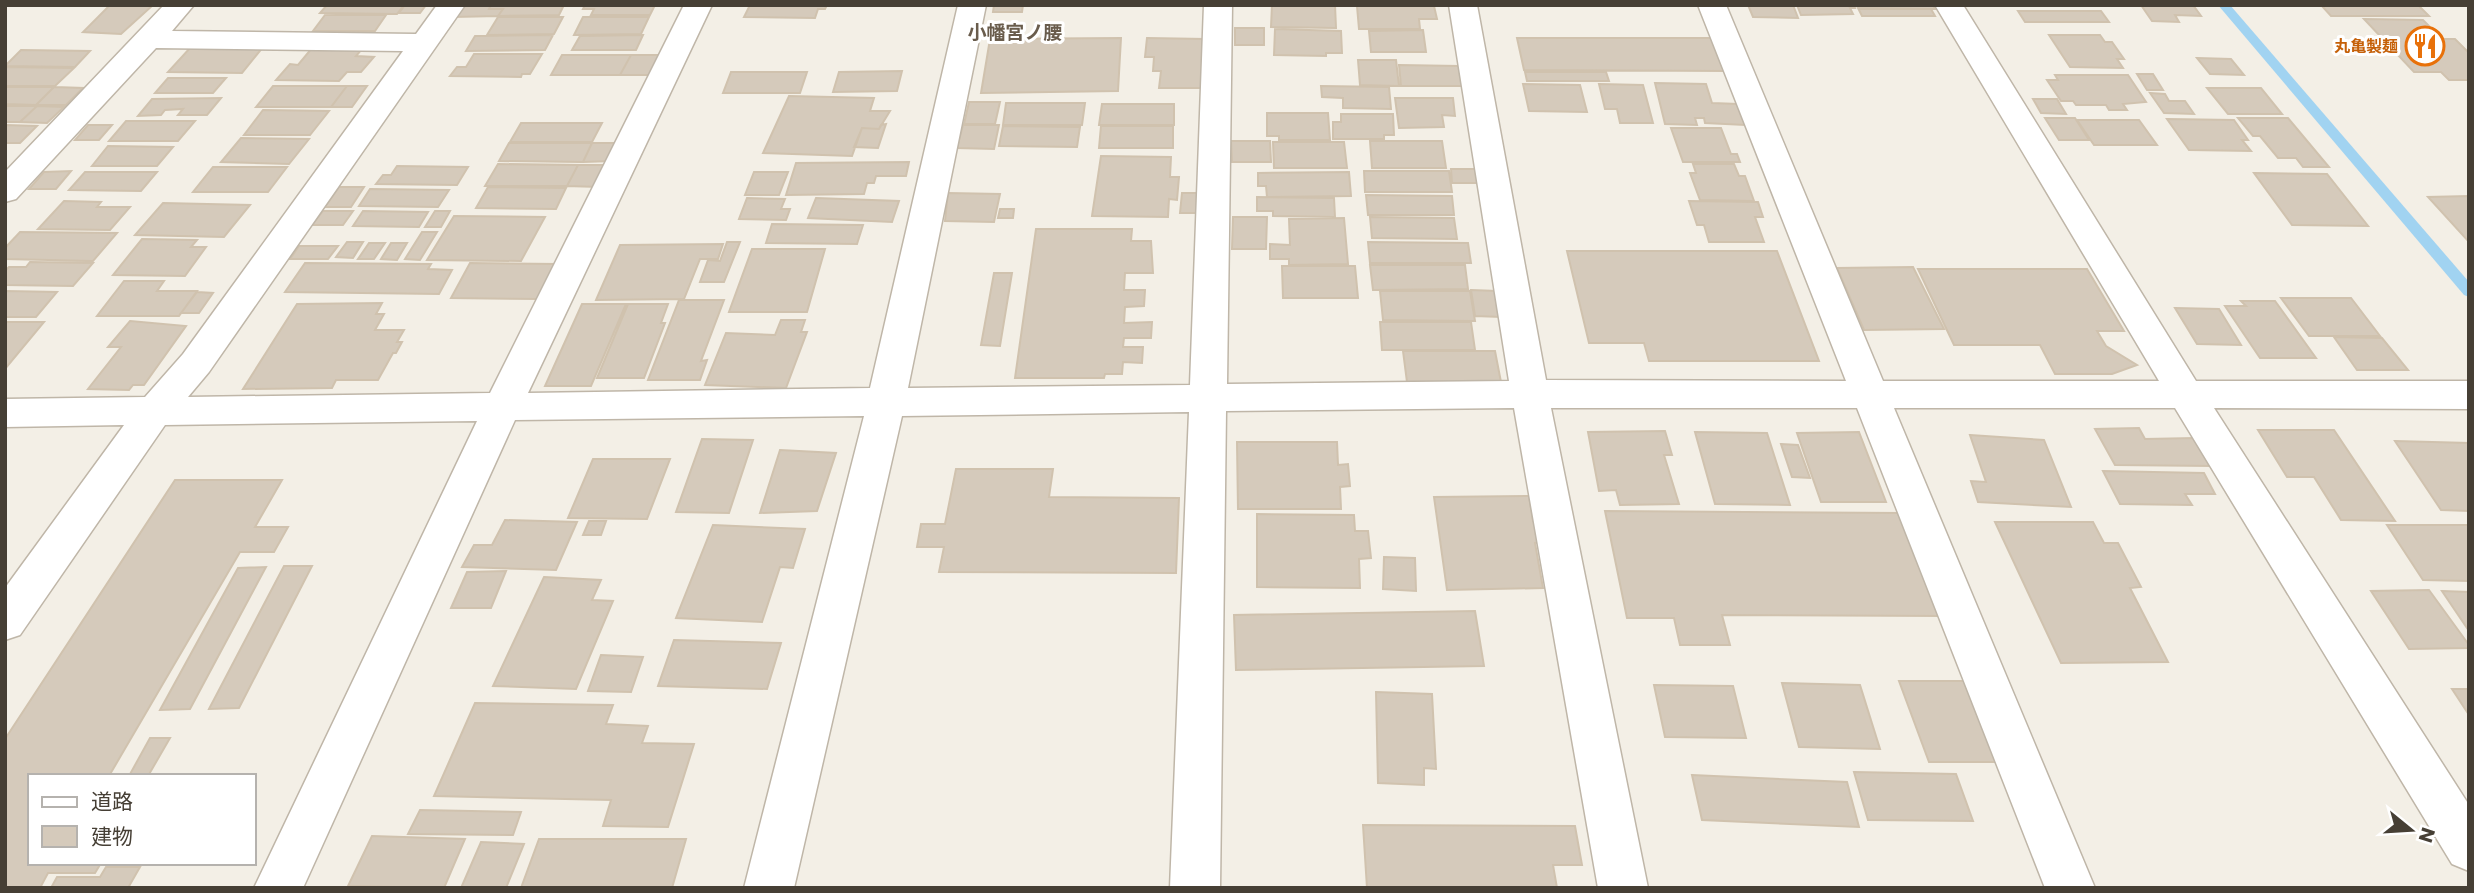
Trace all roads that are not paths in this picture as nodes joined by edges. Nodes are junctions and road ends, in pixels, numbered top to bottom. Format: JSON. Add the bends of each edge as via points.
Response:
{"nodes":[{"id":1,"x":180,"y":5,"type":"edge"},
{"id":2,"x":451,"y":5,"type":"edge"},
{"id":3,"x":698,"y":5,"type":"edge"},
{"id":4,"x":972,"y":5,"type":"edge"},
{"id":5,"x":1218,"y":5,"type":"edge"},
{"id":6,"x":1463,"y":5,"type":"edge"},
{"id":7,"x":1712,"y":5,"type":"edge"},
{"id":8,"x":1950,"y":5,"type":"edge"},
{"id":9,"x":149,"y":39,"type":"junction"},
{"id":10,"x":424,"y":43,"type":"junction"},
{"id":11,"x":5,"y":192,"type":"edge"},
{"id":12,"x":1530,"y":394,"type":"junction"},
{"id":13,"x":2469,"y":394,"type":"edge"},
{"id":14,"x":1870,"y":396,"type":"junction"},
{"id":15,"x":2187,"y":397,"type":"junction"},
{"id":16,"x":1208,"y":398,"type":"junction"},
{"id":17,"x":886,"y":402,"type":"junction"},
{"id":18,"x":502,"y":407,"type":"junction"},
{"id":19,"x":155,"y":411,"type":"junction"},
{"id":20,"x":5,"y":414,"type":"edge"},
{"id":21,"x":5,"y":622,"type":"edge"},
{"id":22,"x":2469,"y":848,"type":"edge"},
{"id":23,"x":278,"y":888,"type":"edge"},
{"id":24,"x":769,"y":888,"type":"edge"},
{"id":25,"x":1195,"y":888,"type":"edge"},
{"id":26,"x":1623,"y":888,"type":"edge"},
{"id":27,"x":2070,"y":888,"type":"edge"}],
"edges":[{"from":1,"to":9,"type":"street"},
{"from":2,"to":10,"type":"street"},
{"from":3,"to":18,"type":"street"},
{"from":4,"to":17,"type":"street"},
{"from":5,"to":16,"type":"street"},
{"from":6,"to":12,"type":"street"},
{"from":7,"to":14,"type":"street"},
{"from":8,"to":15,"type":"street"},
{"from":9,"to":10,"type":"street"},
{"from":9,"to":11,"type":"street"},
{"from":10,"to":19,"type":"street","via":[[196,363]]},
{"from":12,"to":14,"type":"street"},
{"from":12,"to":16,"type":"street"},
{"from":12,"to":26,"type":"street"},
{"from":13,"to":15,"type":"street"},
{"from":14,"to":15,"type":"street"},
{"from":14,"to":27,"type":"street"},
{"from":15,"to":22,"type":"street"},
{"from":16,"to":17,"type":"street"},
{"from":16,"to":25,"type":"street"},
{"from":17,"to":18,"type":"street"},
{"from":17,"to":24,"type":"street"},
{"from":18,"to":19,"type":"street"},
{"from":18,"to":23,"type":"street"},
{"from":19,"to":20,"type":"street"},
{"from":19,"to":21,"type":"street"}]}
